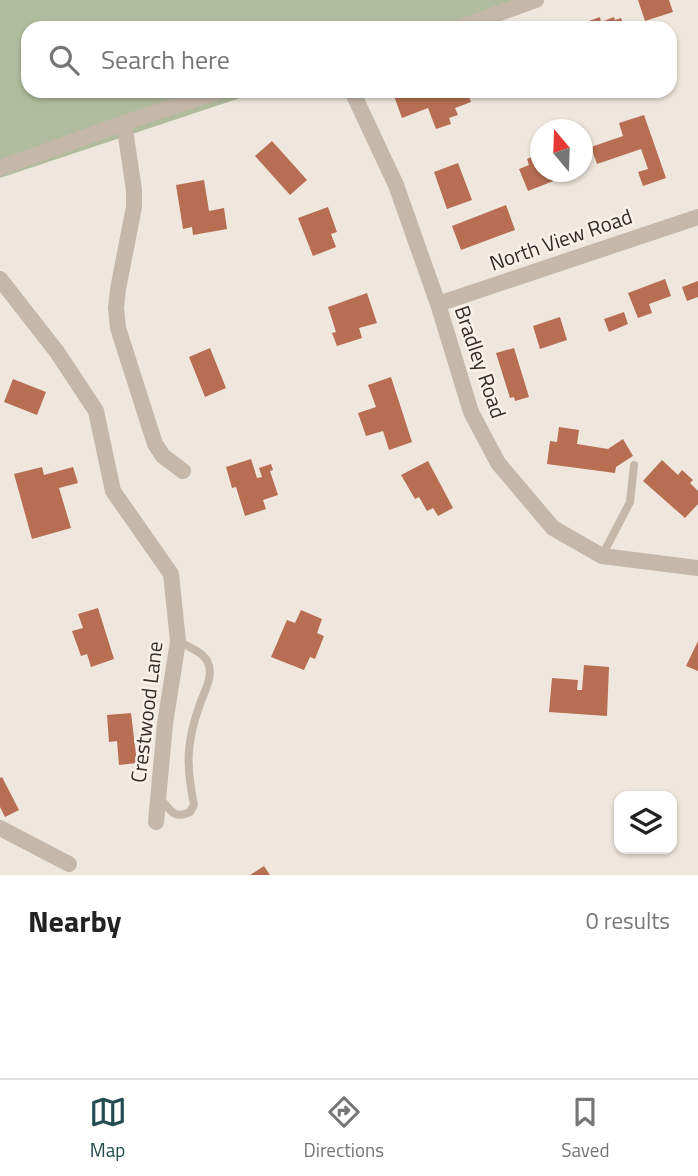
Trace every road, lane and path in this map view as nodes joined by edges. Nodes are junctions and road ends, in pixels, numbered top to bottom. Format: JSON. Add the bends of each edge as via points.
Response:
{"nodes":[{"id":1,"x":536,"y":0,"type":"edge"},
{"id":2,"x":478,"y":21,"type":"edge"},
{"id":3,"x":199,"y":98,"type":"edge"},
{"id":4,"x":355,"y":98,"type":"edge"},
{"id":5,"x":124,"y":123,"type":"junction"},
{"id":6,"x":0,"y":168,"type":"edge"},
{"id":7,"x":698,"y":217,"type":"edge"},
{"id":8,"x":0,"y":279,"type":"edge"},
{"id":9,"x":438,"y":304,"type":"junction"},
{"id":10,"x":634,"y":465,"type":"dead end"},
{"id":11,"x":183,"y":471,"type":"dead end"},
{"id":12,"x":602,"y":556,"type":"junction"},
{"id":13,"x":698,"y":568,"type":"edge"},
{"id":14,"x":178,"y":641,"type":"junction"},
{"id":15,"x":159,"y":796,"type":"junction"},
{"id":16,"x":156,"y":822,"type":"dead end"},
{"id":17,"x":0,"y":828,"type":"edge"},
{"id":18,"x":69,"y":864,"type":"dead end"}],
"edges":[{"from":1,"to":2,"type":"street"},
{"from":3,"to":5,"type":"street"},
{"from":4,"to":9,"type":"street","name":"Bradley Road","via":[[396,185]]},
{"from":5,"to":6,"type":"street"},
{"from":5,"to":11,"type":"street","via":[[134,207],[118,289],[118,328],[155,444]]},
{"from":7,"to":9,"type":"street","name":"North View Road"},
{"from":8,"to":14,"type":"street","name":"Crestwood Lane","via":[[96,411],[113,491],[171,574]]},
{"from":9,"to":12,"type":"street","name":"Bradley Road","via":[[471,412],[498,463],[553,528]]},
{"from":10,"to":12,"type":"lane","via":[[630,502]]},
{"from":12,"to":13,"type":"street","name":"Bradley Road"},
{"from":14,"to":15,"type":"street","name":"Crestwood Lane"},
{"from":14,"to":15,"type":"lane","via":[[202,654],[210,669],[187,755],[194,805],[181,816],[173,814]]},
{"from":15,"to":16,"type":"street","name":"Crestwood Lane"},
{"from":17,"to":18,"type":"street"}]}
